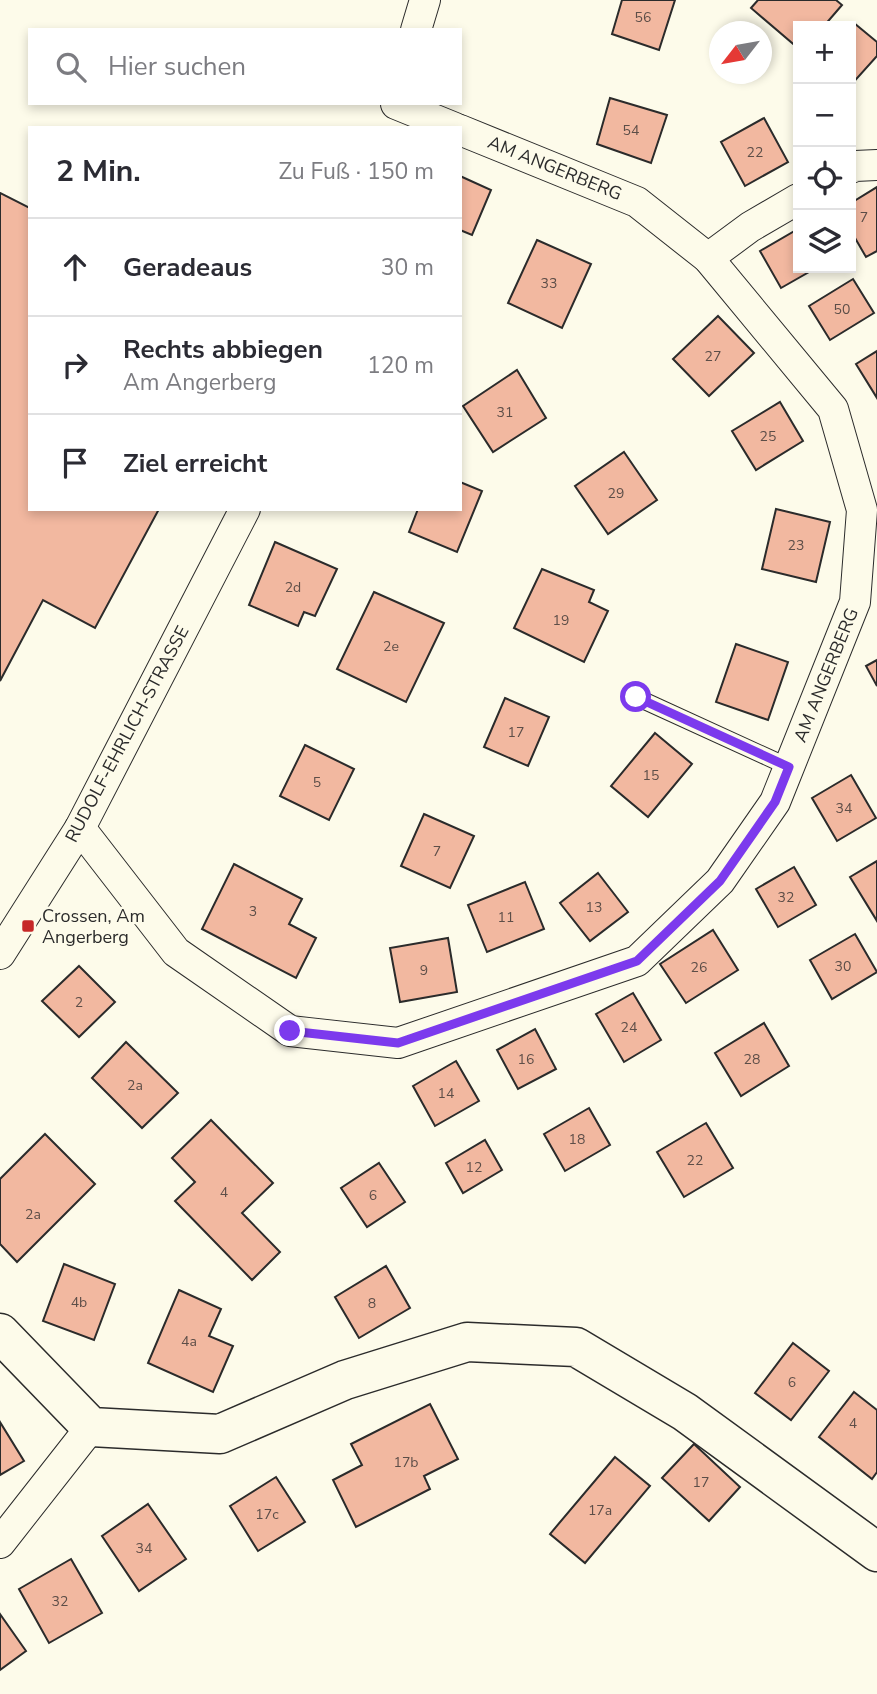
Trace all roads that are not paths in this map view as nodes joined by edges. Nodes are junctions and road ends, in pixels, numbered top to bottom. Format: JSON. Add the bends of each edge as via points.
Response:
{"nodes":[{"id":1,"x":425,"y":0,"type":"edge"},
{"id":2,"x":417,"y":28,"type":"edge"},
{"id":3,"x":396,"y":105,"type":"edge"},
{"id":4,"x":398,"y":105,"type":"edge"},
{"id":5,"x":389,"y":126,"type":"edge"},
{"id":6,"x":450,"y":126,"type":"edge"},
{"id":7,"x":462,"y":131,"type":"edge"},
{"id":8,"x":877,"y":165,"type":"edge"},
{"id":9,"x":856,"y":166,"type":"edge"},
{"id":10,"x":793,"y":202,"type":"edge"},
{"id":11,"x":708,"y":258,"type":"junction"},
{"id":12,"x":244,"y":511,"type":"edge"},
{"id":13,"x":870,"y":511,"type":"edge"},
{"id":14,"x":636,"y":697,"type":"dead end"},
{"id":15,"x":789,"y":767,"type":"junction"},
{"id":16,"x":80,"y":828,"type":"junction"},
{"id":17,"x":0,"y":954,"type":"edge"},
{"id":18,"x":0,"y":1333,"type":"edge"},
{"id":19,"x":91,"y":1427,"type":"junction"},
{"id":20,"x":0,"y":1544,"type":"edge"},
{"id":21,"x":877,"y":1552,"type":"edge"}],
"edges":[{"from":1,"to":2,"type":"street"},
{"from":3,"to":5,"type":"street"},
{"from":4,"to":6,"type":"street"},
{"from":7,"to":11,"type":"street","name":"AM ANGERBERG","via":[[637,202]]},
{"from":8,"to":9,"type":"street"},
{"from":10,"to":11,"type":"street"},
{"from":11,"to":13,"type":"street","name":"AM ANGERBERG","via":[[833,409]]},
{"from":12,"to":16,"type":"street","name":"RUDOLF-EHRLICH-STRASSE"},
{"from":13,"to":15,"type":"street","name":"AM ANGERBERG","via":[[855,602]]},
{"from":14,"to":15,"type":"lane"},
{"from":15,"to":16,"type":"street","name":"AM ANGERBERG","via":[[775,802],[720,881],[637,961],[398,1043],[290,1031],[176,952]]},
{"from":16,"to":17,"type":"street","name":"RUDOLF-EHRLICH-STRASSE"},
{"from":18,"to":19,"type":"street"},
{"from":19,"to":20,"type":"street"},
{"from":19,"to":21,"type":"street","via":[[220,1434],[345,1380],[467,1342],[576,1347],[685,1412]]}]}
